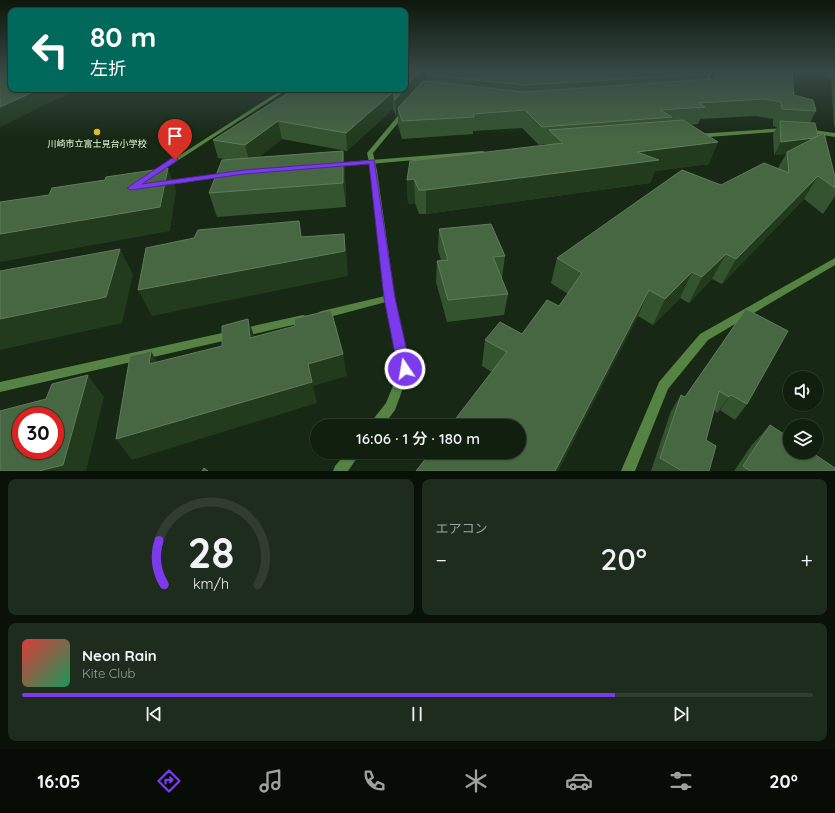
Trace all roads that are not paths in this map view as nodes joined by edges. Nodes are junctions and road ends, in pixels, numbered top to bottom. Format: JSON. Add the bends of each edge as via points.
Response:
{"nodes":[{"id":1,"x":280,"y":93,"type":"edge"},
{"id":2,"x":409,"y":105,"type":"edge"},
{"id":3,"x":835,"y":135,"type":"edge"},
{"id":4,"x":687,"y":136,"type":"edge"},
{"id":5,"x":491,"y":152,"type":"edge"},
{"id":6,"x":372,"y":161,"type":"junction"},
{"id":7,"x":327,"y":165,"type":"edge"},
{"id":8,"x":229,"y":174,"type":"edge"},
{"id":9,"x":144,"y":180,"type":"edge"},
{"id":10,"x":154,"y":185,"type":"edge"},
{"id":11,"x":835,"y":261,"type":"edge"},
{"id":12,"x":390,"y":298,"type":"junction"},
{"id":13,"x":0,"y":386,"type":"edge"},
{"id":14,"x":381,"y":419,"type":"edge"},
{"id":15,"x":349,"y":459,"type":"edge"},
{"id":16,"x":340,"y":471,"type":"edge"},
{"id":17,"x":628,"y":471,"type":"edge"}],
"edges":[{"from":1,"to":9,"type":"street"},
{"from":2,"to":6,"type":"street","via":[[370,153]]},
{"from":3,"to":4,"type":"street","via":[[766,130]]},
{"from":5,"to":6,"type":"street"},
{"from":6,"to":7,"type":"street"},
{"from":6,"to":12,"type":"street"},
{"from":8,"to":10,"type":"street"},
{"from":11,"to":17,"type":"street","via":[[704,337],[663,386]]},
{"from":12,"to":13,"type":"street"},
{"from":12,"to":14,"type":"street","via":[[405,369],[391,406]]},
{"from":15,"to":16,"type":"street"}]}
